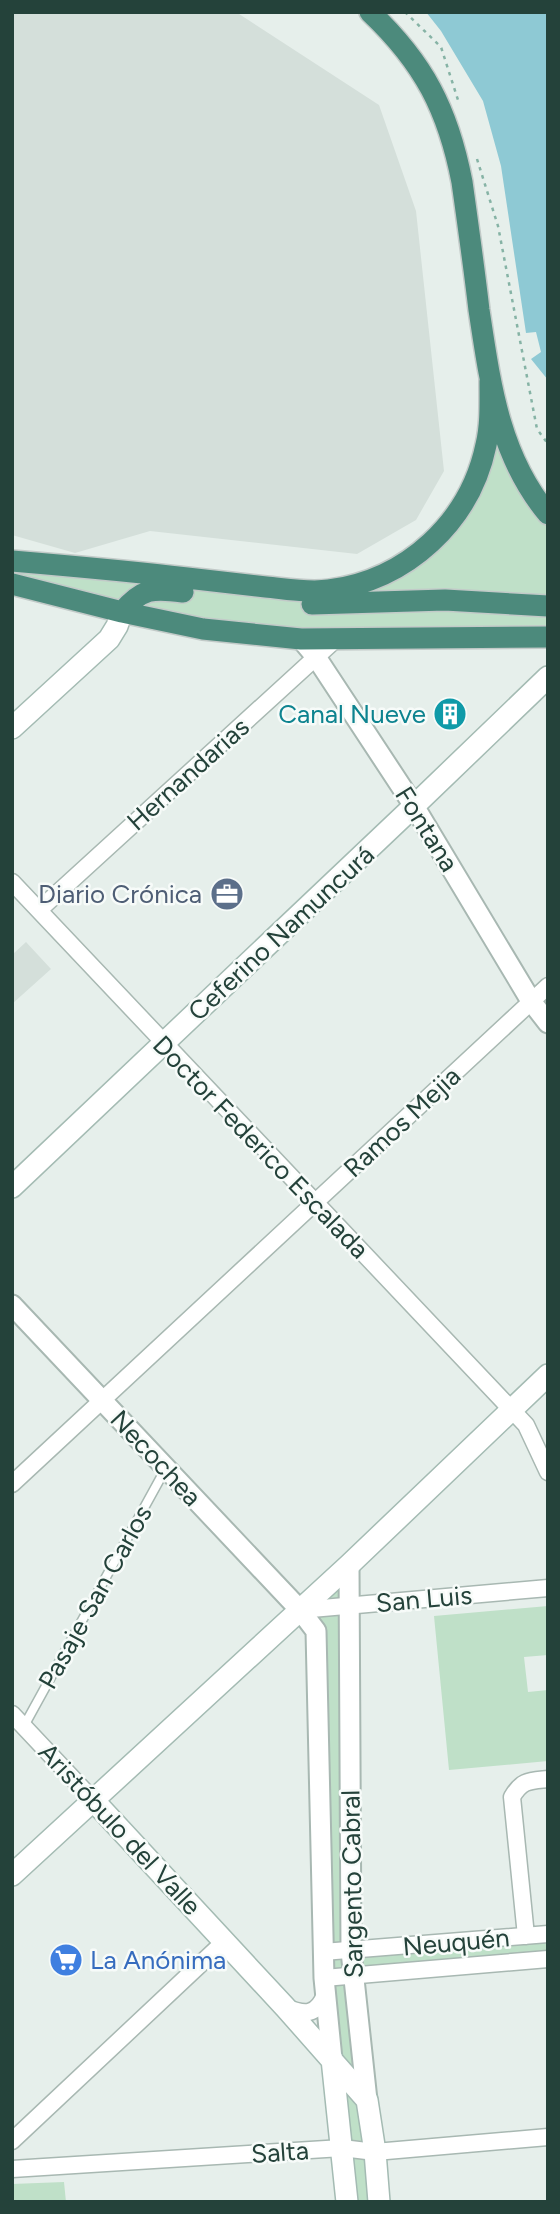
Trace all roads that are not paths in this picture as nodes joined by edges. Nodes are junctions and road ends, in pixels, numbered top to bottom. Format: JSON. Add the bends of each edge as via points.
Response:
{"nodes":[{"id":1,"x":370,"y":12,"type":"edge"},
{"id":2,"x":490,"y":382,"type":"junction"},
{"id":3,"x":511,"y":456,"type":"junction"},
{"id":4,"x":548,"y":514,"type":"edge"},
{"id":5,"x":548,"y":523,"type":"edge"},
{"id":6,"x":12,"y":561,"type":"edge"},
{"id":7,"x":12,"y":584,"type":"edge"},
{"id":8,"x":548,"y":606,"type":"edge"},
{"id":9,"x":122,"y":612,"type":"junction"},
{"id":10,"x":548,"y":636,"type":"edge"},
{"id":11,"x":337,"y":638,"type":"junction"},
{"id":12,"x":301,"y":639,"type":"junction"},
{"id":13,"x":316,"y":657,"type":"junction"},
{"id":14,"x":548,"y":677,"type":"edge"},
{"id":15,"x":12,"y":728,"type":"edge"},
{"id":16,"x":414,"y":806,"type":"junction"},
{"id":17,"x":12,"y":882,"type":"edge"},
{"id":18,"x":39,"y":910,"type":"junction"},
{"id":19,"x":548,"y":986,"type":"edge"},
{"id":20,"x":531,"y":1001,"type":"junction"},
{"id":21,"x":548,"y":1023,"type":"edge"},
{"id":22,"x":163,"y":1044,"type":"junction"},
{"id":23,"x":12,"y":1187,"type":"edge"},
{"id":24,"x":315,"y":1203,"type":"junction"},
{"id":25,"x":12,"y":1305,"type":"edge"},
{"id":26,"x":548,"y":1375,"type":"edge"},
{"id":27,"x":102,"y":1401,"type":"junction"},
{"id":28,"x":512,"y":1409,"type":"junction"},
{"id":29,"x":166,"y":1468,"type":"junction"},
{"id":30,"x":548,"y":1472,"type":"edge"},
{"id":31,"x":12,"y":1484,"type":"edge"},
{"id":32,"x":349,"y":1565,"type":"junction"},
{"id":33,"x":548,"y":1588,"type":"edge"},
{"id":34,"x":349,"y":1605,"type":"junction"},
{"id":35,"x":300,"y":1610,"type":"junction"},
{"id":36,"x":12,"y":1714,"type":"edge"},
{"id":37,"x":24,"y":1727,"type":"junction"},
{"id":38,"x":548,"y":1779,"type":"edge"},
{"id":39,"x":93,"y":1800,"type":"junction"},
{"id":40,"x":12,"y":1875,"type":"edge"},
{"id":41,"x":548,"y":1934,"type":"edge"},
{"id":42,"x":526,"y":1936,"type":"junction"},
{"id":43,"x":225,"y":1941,"type":"junction"},
{"id":44,"x":351,"y":1951,"type":"junction"},
{"id":45,"x":323,"y":1952,"type":"junction"},
{"id":46,"x":548,"y":1959,"type":"edge"},
{"id":47,"x":352,"y":1976,"type":"junction"},
{"id":48,"x":325,"y":1987,"type":"junction"},
{"id":49,"x":285,"y":2007,"type":"junction"},
{"id":50,"x":332,"y":2059,"type":"junction"},
{"id":51,"x":367,"y":2100,"type":"junction"},
{"id":52,"x":548,"y":2137,"type":"edge"},
{"id":53,"x":12,"y":2141,"type":"edge"},
{"id":54,"x":342,"y":2148,"type":"junction"},
{"id":55,"x":375,"y":2152,"type":"junction"},
{"id":56,"x":12,"y":2169,"type":"edge"},
{"id":57,"x":347,"y":2202,"type":"edge"},
{"id":58,"x":379,"y":2202,"type":"edge"}],
"edges":[{"from":1,"to":2,"type":"highway","via":[[422,71],[457,155]]},
{"from":2,"to":3,"type":"highway"},
{"from":2,"to":6,"type":"highway","via":[[486,445],[463,504],[426,548],[372,580],[327,591],[299,591]]},
{"from":3,"to":4,"type":"highway"},
{"from":3,"to":5,"type":"main road"},
{"from":7,"to":9,"type":"highway"},
{"from":8,"to":9,"type":"highway","via":[[445,600],[303,604],[158,589],[138,596]]},
{"from":9,"to":12,"type":"highway","via":[[204,629]]},
{"from":9,"to":15,"type":"main road","via":[[109,639]]},
{"from":10,"to":11,"type":"highway"},
{"from":11,"to":12,"type":"highway"},
{"from":11,"to":13,"type":"street","name":"Hernandarias"},
{"from":12,"to":13,"type":"street","name":"Fontana"},
{"from":13,"to":16,"type":"street","name":"Fontana"},
{"from":13,"to":18,"type":"street","name":"Hernandarias"},
{"from":14,"to":16,"type":"main road","name":"Ceferino Namuncurá"},
{"from":16,"to":20,"type":"street","name":"Fontana"},
{"from":16,"to":22,"type":"main road","name":"Ceferino Namuncurá"},
{"from":17,"to":18,"type":"street","name":"Doctor Federico Escalada"},
{"from":18,"to":22,"type":"street","name":"Doctor Federico Escalada"},
{"from":19,"to":20,"type":"street","name":"Ramos Mejia"},
{"from":20,"to":21,"type":"street","name":"Fontana"},
{"from":20,"to":24,"type":"street","name":"Ramos Mejia"},
{"from":22,"to":23,"type":"main road","name":"Ceferino Namuncurá"},
{"from":22,"to":24,"type":"street","name":"Doctor Federico Escalada"},
{"from":24,"to":27,"type":"street","name":"Ramos Mejia"},
{"from":24,"to":28,"type":"street","name":"Doctor Federico Escalada"},
{"from":25,"to":27,"type":"street","name":"Necochea"},
{"from":26,"to":28,"type":"main road"},
{"from":27,"to":29,"type":"street","name":"Necochea"},
{"from":27,"to":31,"type":"street","name":"Ramos Mejia"},
{"from":28,"to":30,"type":"street","name":"Doctor Federico Escalada","via":[[526,1425]]},
{"from":28,"to":32,"type":"main road"},
{"from":29,"to":35,"type":"street","name":"Necochea"},
{"from":29,"to":37,"type":"lane","name":"Pasaje San Carlos"},
{"from":32,"to":34,"type":"street","name":"Sargento Cabral"},
{"from":32,"to":35,"type":"main road"},
{"from":33,"to":34,"type":"street","name":"San Luis"},
{"from":34,"to":35,"type":"street","name":"San Luis"},
{"from":34,"to":44,"type":"street","name":"Sargento Cabral"},
{"from":35,"to":39,"type":"main road"},
{"from":35,"to":45,"type":"street","name":"Necochea","via":[[316,1631]]},
{"from":36,"to":37,"type":"street","name":"Aristóbulo del Valle"},
{"from":37,"to":39,"type":"street","name":"Aristóbulo del Valle"},
{"from":38,"to":42,"type":"street","via":[[527,1782],[512,1797]]},
{"from":39,"to":40,"type":"main road"},
{"from":39,"to":43,"type":"main road","name":"Aristóbulo del Valle"},
{"from":41,"to":42,"type":"street","name":"Neuquén"},
{"from":42,"to":44,"type":"street","name":"Neuquén"},
{"from":43,"to":49,"type":"main road","name":"Aristóbulo del Valle"},
{"from":43,"to":53,"type":"street"},
{"from":44,"to":45,"type":"street","name":"Neuquén"},
{"from":44,"to":47,"type":"street","name":"Sargento Cabral"},
{"from":45,"to":48,"type":"street","name":"Necochea"},
{"from":46,"to":47,"type":"street","name":"Neuquén"},
{"from":47,"to":48,"type":"street","name":"Neuquén"},
{"from":47,"to":51,"type":"street","name":"Sargento Cabral"},
{"from":48,"to":49,"type":"street","via":[[320,2006],[310,2012]]},
{"from":48,"to":50,"type":"street","name":"Necochea"},
{"from":49,"to":50,"type":"main road","name":"Aristóbulo del Valle"},
{"from":50,"to":51,"type":"main road","name":"Aristóbulo del Valle"},
{"from":50,"to":54,"type":"main road"},
{"from":51,"to":55,"type":"main road","name":"Sargento Cabral"},
{"from":52,"to":55,"type":"street","name":"Salta"},
{"from":54,"to":55,"type":"street","name":"Salta"},
{"from":54,"to":56,"type":"street","name":"Salta"},
{"from":54,"to":57,"type":"main road"},
{"from":55,"to":58,"type":"main road","name":"Sargento Cabral"}]}
